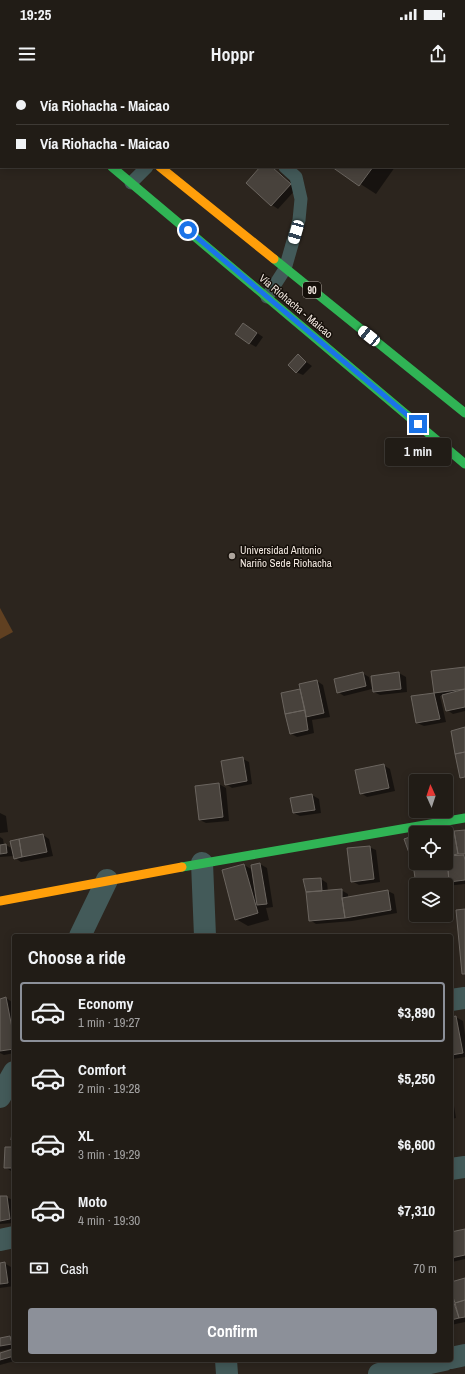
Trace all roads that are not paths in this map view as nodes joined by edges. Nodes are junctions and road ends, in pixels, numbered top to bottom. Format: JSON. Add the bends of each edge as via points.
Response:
{"nodes":[{"id":1,"x":113,"y":168,"type":"edge"},
{"id":2,"x":146,"y":168,"type":"edge"},
{"id":3,"x":161,"y":168,"type":"edge"},
{"id":4,"x":286,"y":168,"type":"edge"},
{"id":5,"x":131,"y":183,"type":"junction"},
{"id":6,"x":285,"y":269,"type":"junction"},
{"id":7,"x":267,"y":297,"type":"junction"},
{"id":8,"x":465,"y":413,"type":"edge"},
{"id":9,"x":465,"y":464,"type":"edge"},
{"id":10,"x":465,"y":818,"type":"edge"},
{"id":11,"x":202,"y":863,"type":"junction"},
{"id":12,"x":107,"y":880,"type":"junction"},
{"id":13,"x":0,"y":901,"type":"edge"},
{"id":14,"x":81,"y":934,"type":"edge"},
{"id":15,"x":205,"y":934,"type":"edge"},
{"id":16,"x":465,"y":998,"type":"edge"},
{"id":17,"x":453,"y":1000,"type":"edge"},
{"id":18,"x":12,"y":1071,"type":"edge"},
{"id":19,"x":0,"y":1072,"type":"edge"},
{"id":20,"x":12,"y":1075,"type":"edge"},
{"id":21,"x":0,"y":1097,"type":"edge"},
{"id":22,"x":465,"y":1167,"type":"edge"},
{"id":23,"x":453,"y":1169,"type":"edge"},
{"id":24,"x":12,"y":1237,"type":"edge"},
{"id":25,"x":0,"y":1240,"type":"edge"},
{"id":26,"x":465,"y":1355,"type":"edge"},
{"id":27,"x":453,"y":1358,"type":"edge"},
{"id":28,"x":226,"y":1362,"type":"edge"},
{"id":29,"x":435,"y":1362,"type":"edge"},
{"id":30,"x":227,"y":1374,"type":"edge"},
{"id":31,"x":379,"y":1374,"type":"edge"}],
"edges":[{"from":1,"to":5,"type":"main road","name":"Vía Riohacha - Maicao"},
{"from":2,"to":5,"type":"lane"},
{"from":3,"to":6,"type":"main road","name":"Vía Riohacha - Maicao","number":"90"},
{"from":4,"to":6,"type":"lane","via":[[296,177],[301,199],[300,220]]},
{"from":5,"to":7,"type":"main road","name":"Vía Riohacha - Maicao"},
{"from":6,"to":7,"type":"lane"},
{"from":6,"to":8,"type":"main road","name":"Vía Riohacha - Maicao","number":"90"},
{"from":7,"to":9,"type":"main road","name":"Vía Riohacha - Maicao"},
{"from":10,"to":11,"type":"main road"},
{"from":11,"to":12,"type":"main road"},
{"from":11,"to":15,"type":"street"},
{"from":12,"to":13,"type":"main road"},
{"from":12,"to":14,"type":"street"},
{"from":16,"to":17,"type":"street"},
{"from":18,"to":19,"type":"street"},
{"from":20,"to":21,"type":"street"},
{"from":22,"to":23,"type":"street"},
{"from":24,"to":25,"type":"street"},
{"from":26,"to":27,"type":"street"},
{"from":28,"to":30,"type":"street"},
{"from":29,"to":31,"type":"street"}]}
